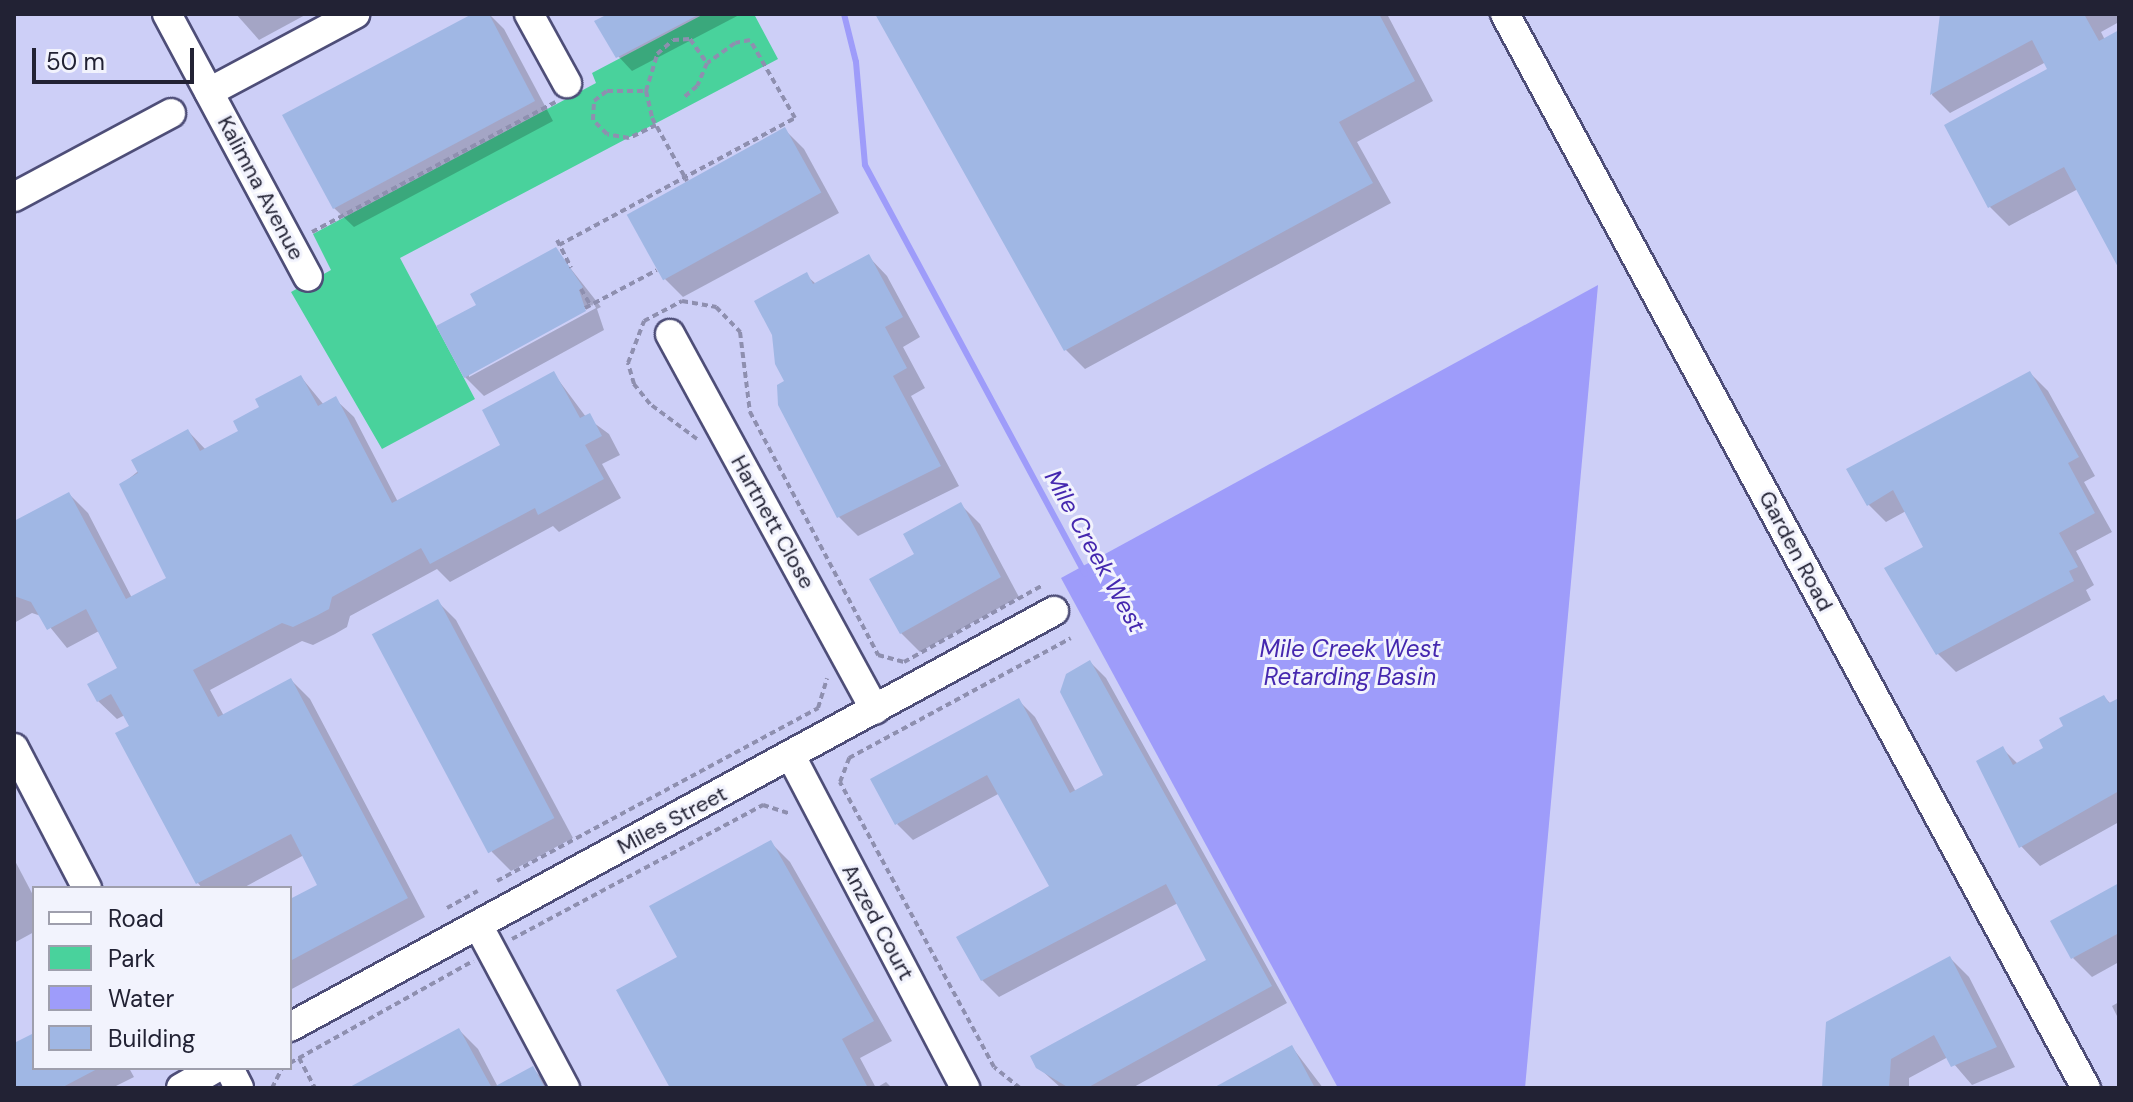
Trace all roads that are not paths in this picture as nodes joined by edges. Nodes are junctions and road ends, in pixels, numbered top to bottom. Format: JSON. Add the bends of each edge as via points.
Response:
{"nodes":[{"id":1,"x":167,"y":14,"type":"edge"},
{"id":2,"x":355,"y":14,"type":"edge"},
{"id":3,"x":529,"y":14,"type":"edge"},
{"id":4,"x":1505,"y":14,"type":"edge"},
{"id":5,"x":566,"y":90,"type":"road end"},
{"id":6,"x":209,"y":92,"type":"junction"},
{"id":7,"x":171,"y":113,"type":"dead end"},
{"id":8,"x":14,"y":197,"type":"edge"},
{"id":9,"x":308,"y":277,"type":"dead end"},
{"id":10,"x":670,"y":334,"type":"dead end"},
{"id":11,"x":1054,"y":611,"type":"dead end"},
{"id":12,"x":875,"y":710,"type":"junction"},
{"id":13,"x":14,"y":748,"type":"edge"},
{"id":14,"x":791,"y":756,"type":"junction"},
{"id":15,"x":86,"y":886,"type":"edge"},
{"id":16,"x":485,"y":938,"type":"junction"},
{"id":17,"x":292,"y":1039,"type":"edge"},
{"id":18,"x":211,"y":1070,"type":"edge"},
{"id":19,"x":230,"y":1070,"type":"edge"},
{"id":20,"x":184,"y":1080,"type":"edge"},
{"id":21,"x":239,"y":1088,"type":"edge"},
{"id":22,"x":565,"y":1088,"type":"edge"},
{"id":23,"x":965,"y":1088,"type":"edge"},
{"id":24,"x":2086,"y":1088,"type":"edge"}],
"edges":[{"from":1,"to":6,"type":"street","name":"Kalimna Avenue"},
{"from":2,"to":6,"type":"street"},
{"from":3,"to":5,"type":"street"},
{"from":4,"to":24,"type":"street","name":"Garden Road"},
{"from":6,"to":9,"type":"street","name":"Kalimna Avenue"},
{"from":7,"to":8,"type":"street"},
{"from":10,"to":12,"type":"street","name":"Hartnett Close"},
{"from":11,"to":12,"type":"street","name":"Miles Street"},
{"from":12,"to":14,"type":"street","name":"Miles Street"},
{"from":13,"to":15,"type":"street"},
{"from":14,"to":16,"type":"street","name":"Miles Street"},
{"from":14,"to":23,"type":"street","name":"Anzed Court"},
{"from":16,"to":17,"type":"street","name":"Miles Street"},
{"from":16,"to":22,"type":"street"},
{"from":18,"to":20,"type":"street"},
{"from":19,"to":21,"type":"street"}]}
